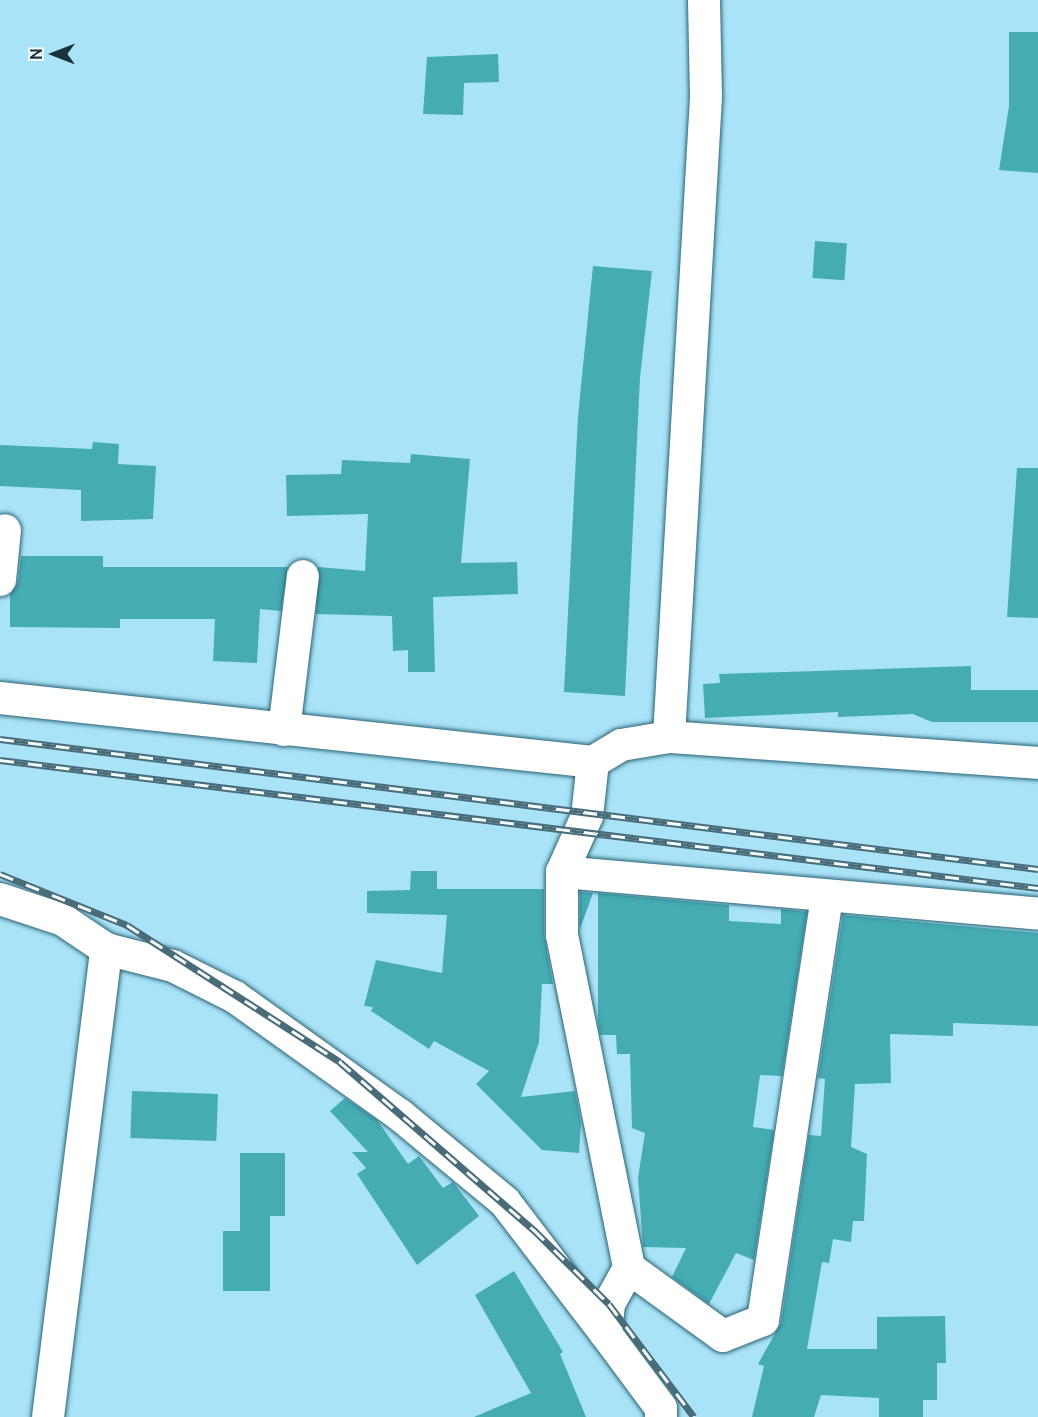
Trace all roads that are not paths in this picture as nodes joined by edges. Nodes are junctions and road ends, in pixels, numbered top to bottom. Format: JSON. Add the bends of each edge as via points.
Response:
{"nodes":[{"id":1,"x":704,"y":0,"type":"edge"},
{"id":2,"x":5,"y":530,"type":"dead end"},
{"id":3,"x":303,"y":576,"type":"dead end"},
{"id":4,"x":0,"y":580,"type":"edge"},
{"id":5,"x":0,"y":698,"type":"edge"},
{"id":6,"x":284,"y":730,"type":"junction"},
{"id":7,"x":669,"y":737,"type":"junction"},
{"id":8,"x":593,"y":762,"type":"junction"},
{"id":9,"x":1038,"y":763,"type":"edge"},
{"id":10,"x":562,"y":873,"type":"junction"},
{"id":11,"x":827,"y":897,"type":"junction"},
{"id":12,"x":0,"y":899,"type":"edge"},
{"id":13,"x":1038,"y":914,"type":"edge"},
{"id":14,"x":106,"y":949,"type":"junction"},
{"id":15,"x":628,"y":1268,"type":"junction"},
{"id":16,"x":606,"y":1334,"type":"junction"},
{"id":17,"x":664,"y":1414,"type":"edge"},
{"id":18,"x":48,"y":1417,"type":"edge"}],
"edges":[{"from":1,"to":7,"type":"street","via":[[706,97]]},
{"from":2,"to":4,"type":"street"},
{"from":3,"to":6,"type":"street"},
{"from":5,"to":6,"type":"street"},
{"from":6,"to":8,"type":"street"},
{"from":7,"to":8,"type":"street","via":[[621,745]]},
{"from":7,"to":9,"type":"street"},
{"from":8,"to":10,"type":"street","via":[[587,816]]},
{"from":10,"to":11,"type":"street"},
{"from":10,"to":15,"type":"street","via":[[562,936]]},
{"from":11,"to":13,"type":"street"},
{"from":11,"to":15,"type":"street","via":[[762,1320],[723,1336]]},
{"from":12,"to":14,"type":"street","via":[[63,920]]},
{"from":14,"to":16,"type":"street","via":[[173,966],[235,997],[400,1115],[505,1202]]},
{"from":14,"to":18,"type":"street"},
{"from":15,"to":16,"type":"street","via":[[609,1304]]},
{"from":16,"to":17,"type":"street"}]}
